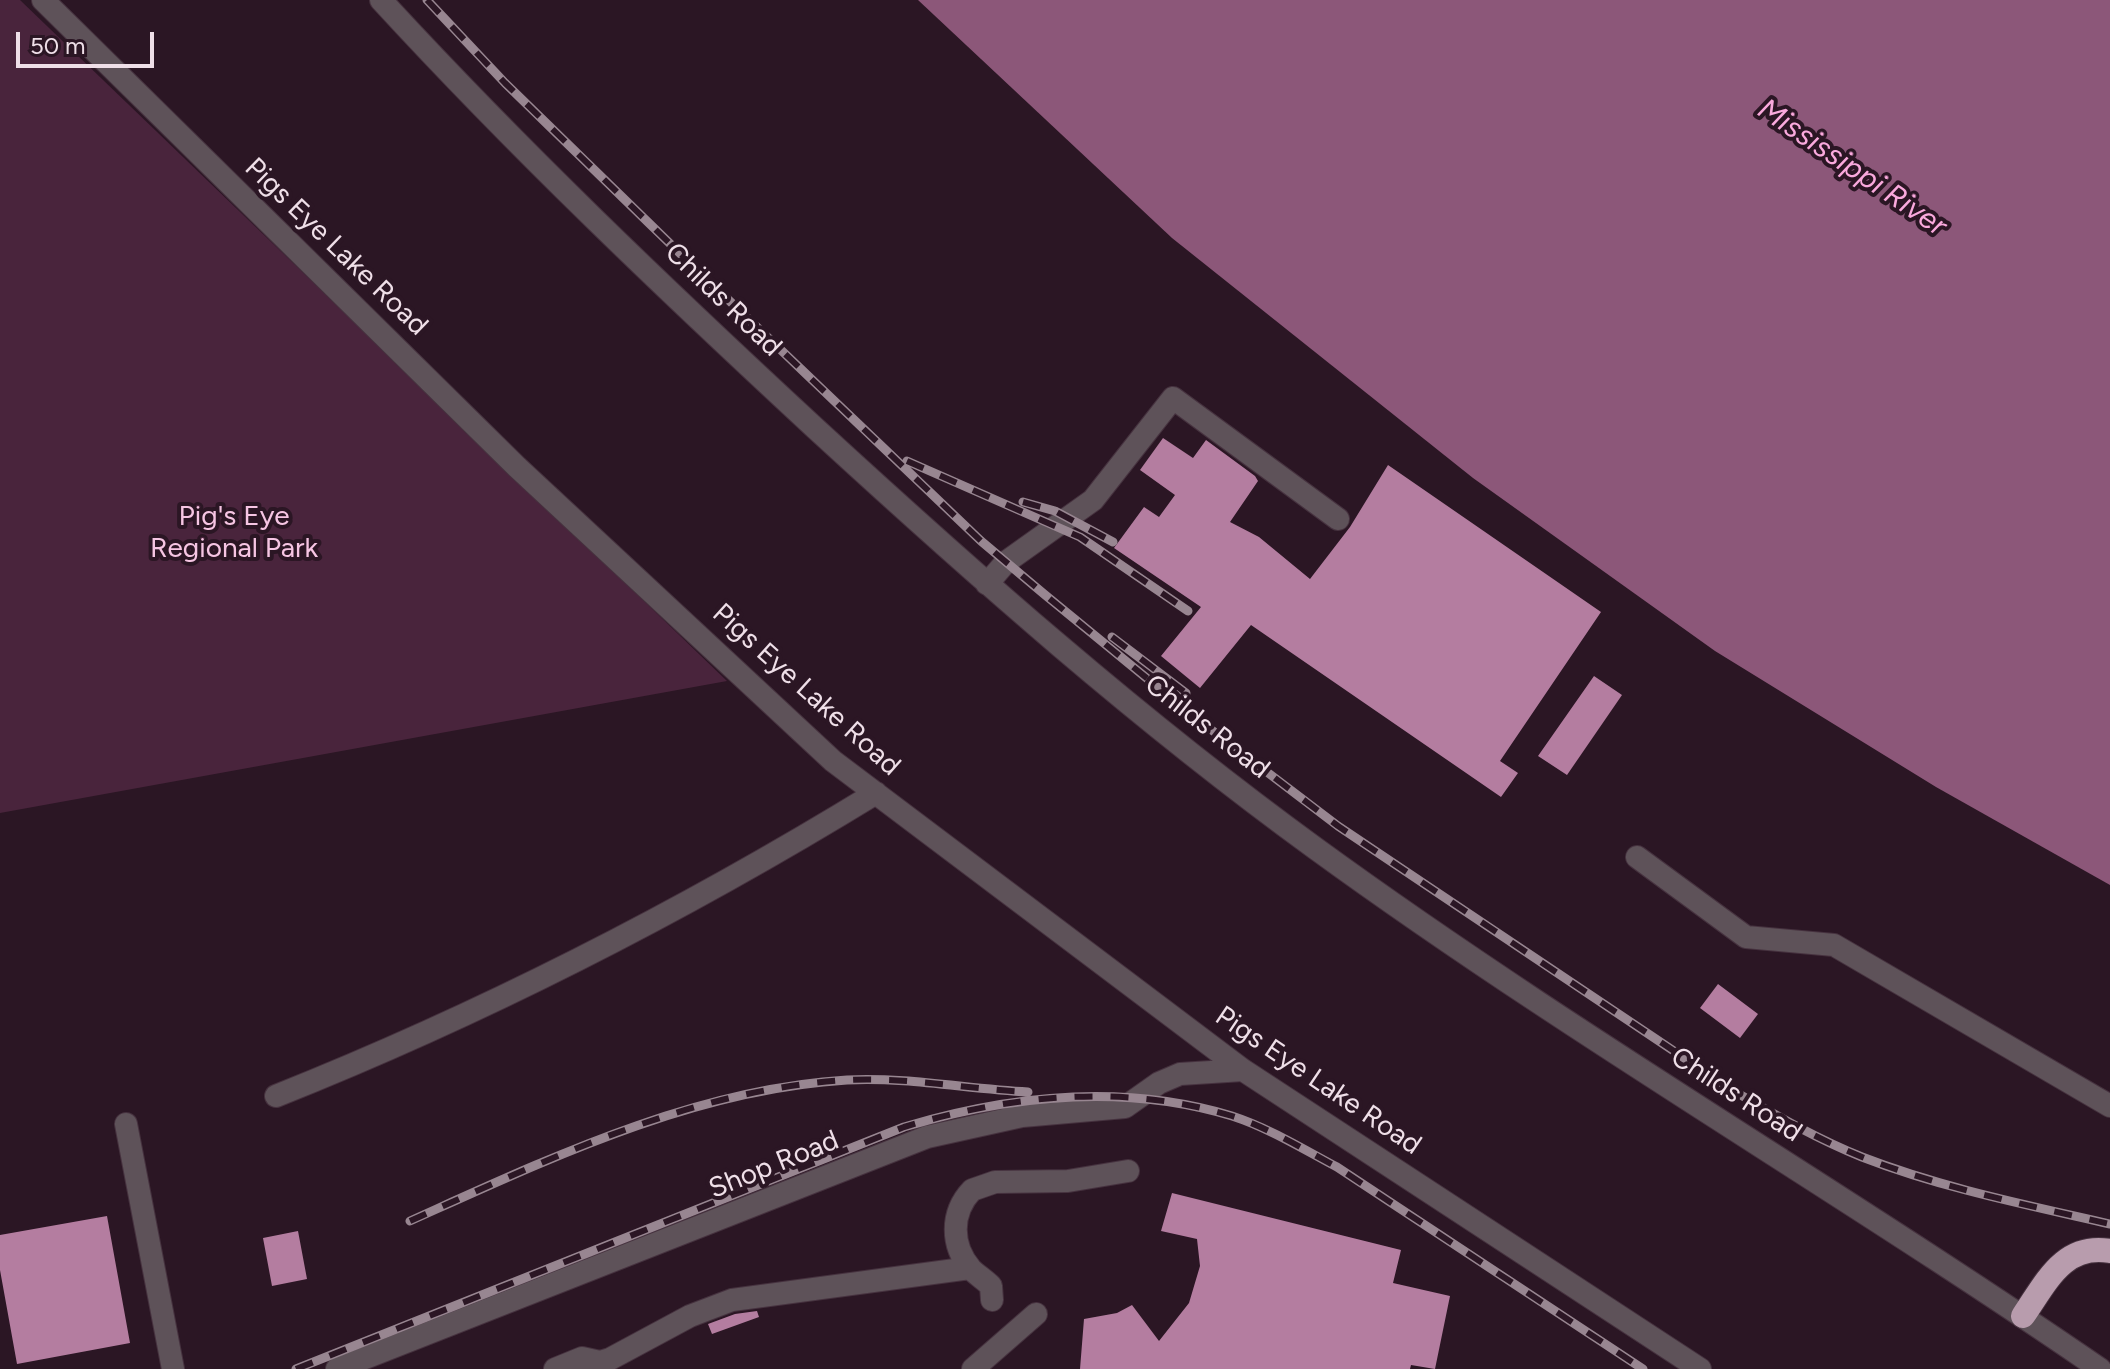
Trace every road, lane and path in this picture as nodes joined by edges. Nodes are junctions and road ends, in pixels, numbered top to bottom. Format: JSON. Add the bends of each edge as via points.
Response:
{"nodes":[{"id":1,"x":43,"y":0,"type":"edge"},
{"id":2,"x":381,"y":0,"type":"edge"},
{"id":3,"x":1338,"y":519,"type":"dead end"},
{"id":4,"x":987,"y":584,"type":"junction"},
{"id":5,"x":876,"y":793,"type":"junction"},
{"id":6,"x":1637,"y":857,"type":"dead end"},
{"id":7,"x":1243,"y":1070,"type":"junction"},
{"id":8,"x":276,"y":1096,"type":"dead end"},
{"id":9,"x":2110,"y":1106,"type":"edge"},
{"id":10,"x":126,"y":1124,"type":"dead end"},
{"id":11,"x":1128,"y":1171,"type":"dead end"},
{"id":12,"x":2110,"y":1251,"type":"edge"},
{"id":13,"x":970,"y":1268,"type":"junction"},
{"id":14,"x":992,"y":1300,"type":"dead end"},
{"id":15,"x":1036,"y":1314,"type":"dead end"},
{"id":16,"x":2023,"y":1316,"type":"junction"},
{"id":17,"x":173,"y":1369,"type":"edge"},
{"id":18,"x":337,"y":1369,"type":"edge"},
{"id":19,"x":555,"y":1369,"type":"edge"},
{"id":20,"x":973,"y":1369,"type":"edge"},
{"id":21,"x":1700,"y":1369,"type":"edge"},
{"id":22,"x":2100,"y":1369,"type":"edge"}],
"edges":[{"from":1,"to":5,"type":"street","name":"Pigs Eye Lake Road","via":[[517,467],[833,761]]},
{"from":2,"to":4,"type":"street","name":"Childs Road","via":[[466,92],[719,340]]},
{"from":3,"to":4,"type":"street","via":[[1173,398],[1093,500],[1006,562]]},
{"from":4,"to":16,"type":"street","name":"Childs Road","via":[[1197,759],[1328,857],[1500,977]]},
{"from":5,"to":7,"type":"street","name":"Pigs Eye Lake Road"},
{"from":5,"to":8,"type":"street","via":[[548,975]]},
{"from":6,"to":9,"type":"street","via":[[1746,937],[1834,945]]},
{"from":7,"to":18,"type":"street","name":"Shop Road","via":[[1180,1074],[1125,1107],[1022,1116],[927,1137]]},
{"from":7,"to":21,"type":"street","name":"Pigs Eye Lake Road"},
{"from":10,"to":17,"type":"street"},
{"from":11,"to":13,"type":"street","via":[[1068,1181],[995,1182],[972,1190],[954,1232]]},
{"from":12,"to":16,"type":"highway","via":[[2086,1250],[2060,1264]]},
{"from":13,"to":14,"type":"street","via":[[991,1286]]},
{"from":13,"to":19,"type":"street","via":[[741,1298],[690,1316],[610,1359],[582,1358]]},
{"from":15,"to":20,"type":"street"},
{"from":16,"to":22,"type":"street","name":"Childs Road"}]}
